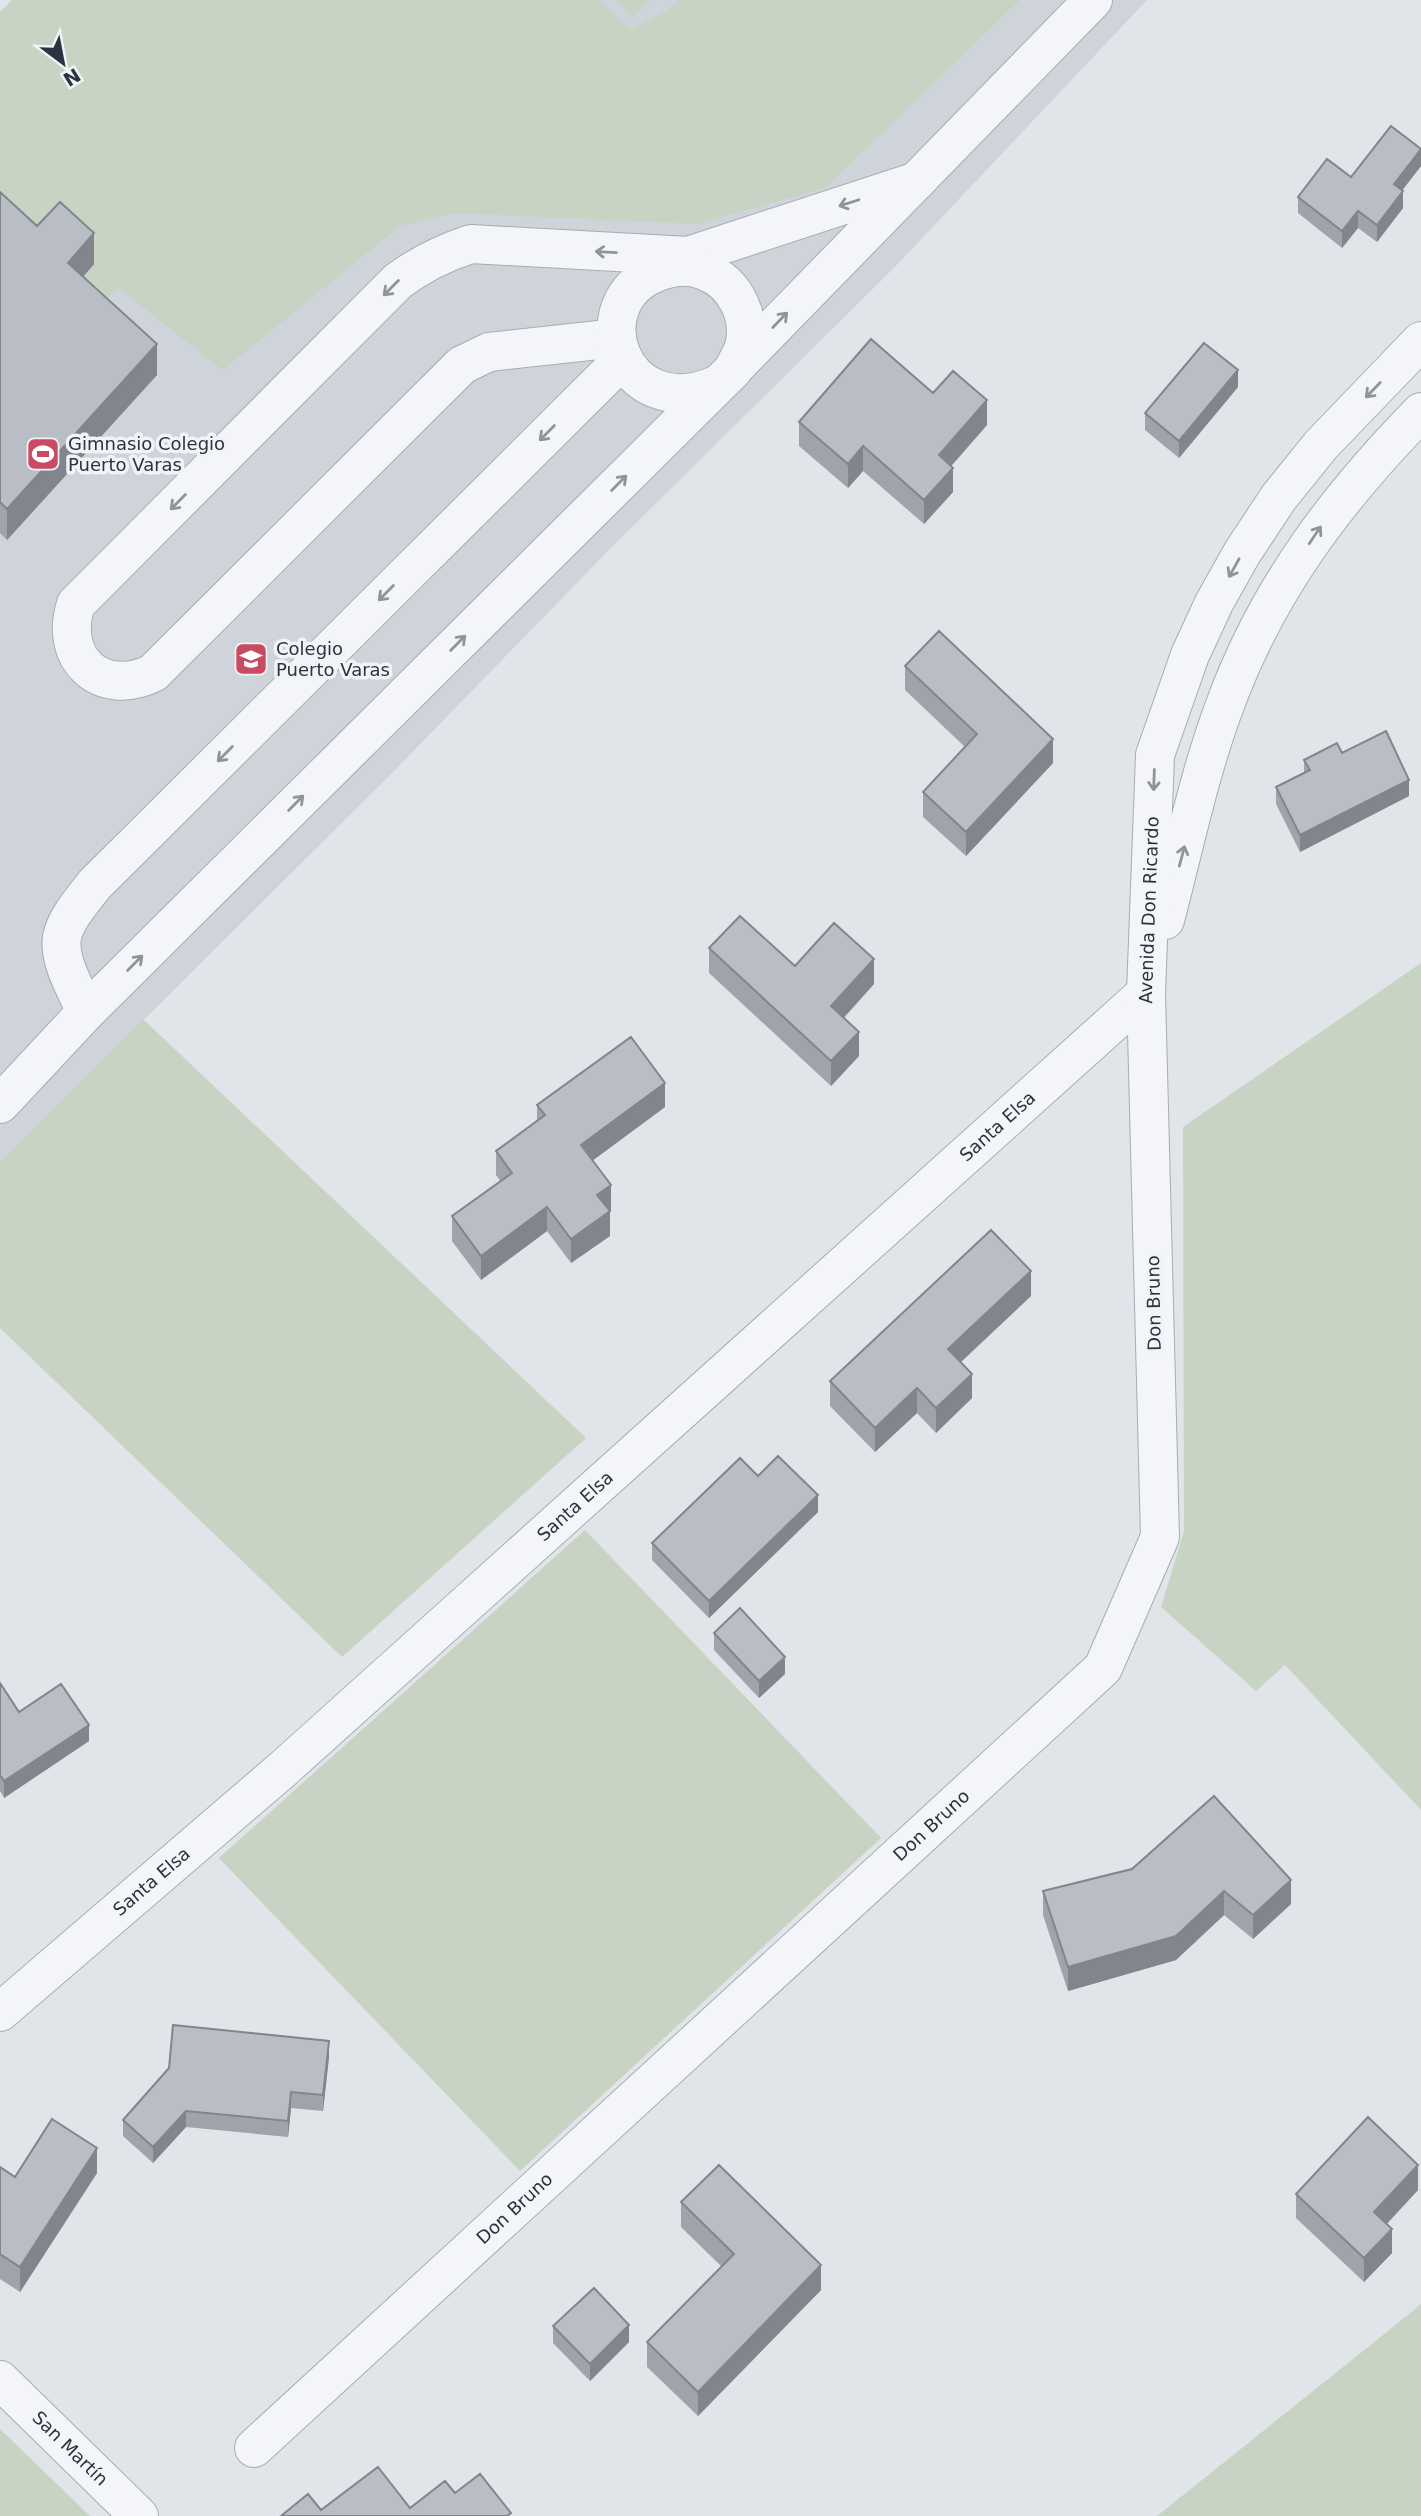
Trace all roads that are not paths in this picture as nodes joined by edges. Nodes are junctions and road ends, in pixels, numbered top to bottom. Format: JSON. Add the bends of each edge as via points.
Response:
{"nodes":[{"id":1,"x":1081,"y":0,"type":"edge"},
{"id":2,"x":1093,"y":0,"type":"edge"},
{"id":3,"x":1060,"y":33,"type":"junction"},
{"id":4,"x":914,"y":182,"type":"junction"},
{"id":5,"x":681,"y":261,"type":"junction"},
{"id":6,"x":1421,"y":341,"type":"edge"},
{"id":7,"x":620,"y":349,"type":"junction"},
{"id":8,"x":724,"y":377,"type":"junction"},
{"id":9,"x":1421,"y":412,"type":"edge"},
{"id":10,"x":1146,"y":993,"type":"junction"},
{"id":11,"x":86,"y":1012,"type":"junction"},
{"id":12,"x":0,"y":1104,"type":"edge"},
{"id":13,"x":0,"y":2012,"type":"edge"},
{"id":14,"x":0,"y":2380,"type":"edge"},
{"id":15,"x":254,"y":2448,"type":"dead end"},
{"id":16,"x":139,"y":2516,"type":"edge"}],
"edges":[{"from":1,"to":3,"type":"street"},
{"from":2,"to":3,"type":"street"},
{"from":3,"to":4,"type":"street"},
{"from":4,"to":5,"type":"street","one_way":true},
{"from":8,"to":4,"type":"street","one_way":true},
{"from":5,"to":7,"type":"street","via":[[644,277],[628,293],[618,314]]},
{"from":5,"to":7,"type":"street","one_way":true,"via":[[471,244],[419,265],[76,604],[71,628],[76,652],[86,667],[118,682],[136,681],[153,673],[462,365],[489,352]]},
{"from":5,"to":8,"type":"street","via":[[727,284],[739,301],[745,322],[743,350]]},
{"from":6,"to":10,"type":"street","name":"Avenida Don Ricardo","one_way":true,"via":[[1321,445],[1279,497],[1242,553],[1190,655],[1155,755]]},
{"from":7,"to":8,"type":"street","via":[[640,381],[661,392],[698,393]]},
{"from":7,"to":11,"type":"street","one_way":true,"via":[[94,885],[73,913],[62,938],[65,960]]},
{"from":11,"to":8,"type":"street","one_way":true},
{"from":10,"to":9,"type":"street","name":"Avenida Don Ricardo","one_way":true,"via":[[1203,772],[1252,640],[1321,525]]},
{"from":10,"to":13,"type":"street","name":"Santa Elsa","via":[[283,1769]]},
{"from":10,"to":15,"type":"street","name":"Don Bruno","via":[[1160,1537],[1103,1668]]},
{"from":11,"to":12,"type":"street"},
{"from":14,"to":16,"type":"street","name":"San Martín"}]}
